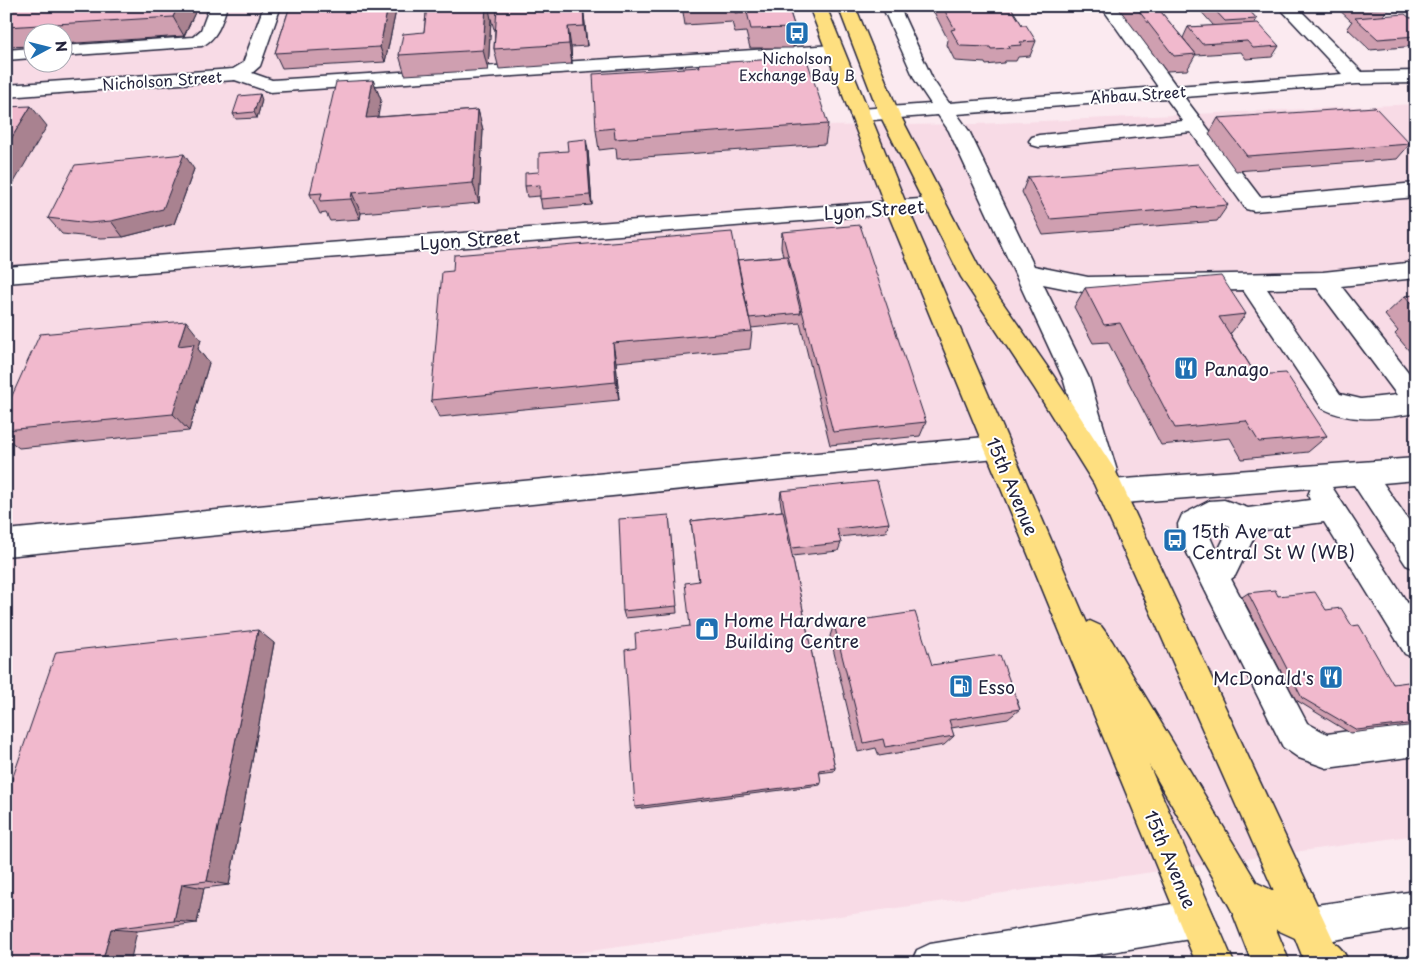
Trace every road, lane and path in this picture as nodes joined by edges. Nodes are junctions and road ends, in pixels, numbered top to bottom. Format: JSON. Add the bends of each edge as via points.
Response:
{"nodes":[{"id":1,"x":219,"y":6,"type":"edge"},
{"id":2,"x":273,"y":6,"type":"edge"},
{"id":3,"x":817,"y":6,"type":"edge"},
{"id":4,"x":846,"y":6,"type":"edge"},
{"id":5,"x":890,"y":6,"type":"edge"},
{"id":6,"x":1109,"y":6,"type":"edge"},
{"id":7,"x":1286,"y":6,"type":"edge"},
{"id":8,"x":72,"y":50,"type":"edge"},
{"id":9,"x":834,"y":50,"type":"junction"},
{"id":10,"x":22,"y":54,"type":"edge"},
{"id":11,"x":6,"y":55,"type":"edge"},
{"id":12,"x":237,"y":74,"type":"junction"},
{"id":13,"x":1416,"y":77,"type":"edge"},
{"id":14,"x":1357,"y":78,"type":"junction"},
{"id":15,"x":6,"y":91,"type":"edge"},
{"id":16,"x":1170,"y":92,"type":"junction"},
{"id":17,"x":944,"y":108,"type":"junction"},
{"id":18,"x":889,"y":113,"type":"junction"},
{"id":19,"x":860,"y":115,"type":"junction"},
{"id":20,"x":1196,"y":126,"type":"junction"},
{"id":21,"x":1039,"y":141,"type":"dead end"},
{"id":22,"x":1416,"y":190,"type":"edge"},
{"id":23,"x":933,"y":205,"type":"junction"},
{"id":24,"x":896,"y":206,"type":"junction"},
{"id":25,"x":1416,"y":270,"type":"edge"},
{"id":26,"x":1026,"y":273,"type":"junction"},
{"id":27,"x":6,"y":275,"type":"edge"},
{"id":28,"x":1323,"y":280,"type":"junction"},
{"id":29,"x":1249,"y":281,"type":"junction"},
{"id":30,"x":1416,"y":402,"type":"edge"},
{"id":31,"x":996,"y":447,"type":"junction"},
{"id":32,"x":1416,"y":469,"type":"edge"},
{"id":33,"x":1361,"y":473,"type":"junction"},
{"id":34,"x":1311,"y":477,"type":"junction"},
{"id":35,"x":1108,"y":485,"type":"junction"},
{"id":36,"x":1331,"y":509,"type":"junction"},
{"id":37,"x":1248,"y":520,"type":"junction"},
{"id":38,"x":6,"y":543,"type":"edge"},
{"id":39,"x":1416,"y":556,"type":"edge"},
{"id":40,"x":1212,"y":575,"type":"junction"},
{"id":41,"x":1058,"y":592,"type":"junction"},
{"id":42,"x":1416,"y":644,"type":"edge"},
{"id":43,"x":1416,"y":739,"type":"edge"},
{"id":44,"x":1244,"y":896,"type":"junction"},
{"id":45,"x":1416,"y":909,"type":"edge"},
{"id":46,"x":1196,"y":919,"type":"junction"},
{"id":47,"x":1321,"y":952,"type":"edge"},
{"id":48,"x":930,"y":963,"type":"edge"},
{"id":49,"x":1215,"y":963,"type":"edge"},
{"id":50,"x":1272,"y":963,"type":"edge"}],
"edges":[{"from":1,"to":8,"type":"street","via":[[204,40]]},
{"from":2,"to":12,"type":"street","name":"Nicholson Street","via":[[251,66]]},
{"from":3,"to":9,"type":"main road","name":"15th Avenue"},
{"from":4,"to":18,"type":"main road"},
{"from":5,"to":17,"type":"street","via":[[924,80]]},
{"from":6,"to":16,"type":"street"},
{"from":7,"to":14,"type":"street"},
{"from":9,"to":12,"type":"street","via":[[270,86]]},
{"from":9,"to":19,"type":"main road","name":"15th Avenue"},
{"from":10,"to":11,"type":"street"},
{"from":12,"to":15,"type":"street","name":"Nicholson Street"},
{"from":13,"to":14,"type":"street","name":"Ahbau Street"},
{"from":14,"to":16,"type":"street","name":"Ahbau Street"},
{"from":16,"to":17,"type":"street","name":"Ahbau Street"},
{"from":16,"to":20,"type":"street"},
{"from":17,"to":18,"type":"street","name":"Ahbau Street"},
{"from":17,"to":26,"type":"street","via":[[959,131]]},
{"from":18,"to":19,"type":"street","name":"Ahbau Street"},
{"from":18,"to":23,"type":"main road"},
{"from":19,"to":24,"type":"main road","name":"15th Avenue"},
{"from":20,"to":21,"type":"street"},
{"from":20,"to":22,"type":"street","via":[[1254,204]]},
{"from":23,"to":24,"type":"street","name":"Lyon Street"},
{"from":23,"to":35,"type":"main road","via":[[972,277],[1044,382]]},
{"from":24,"to":27,"type":"street","name":"Lyon Street"},
{"from":24,"to":31,"type":"main road","name":"15th Avenue"},
{"from":25,"to":28,"type":"street"},
{"from":26,"to":29,"type":"street","via":[[1088,286]]},
{"from":26,"to":35,"type":"street","via":[[1076,378]]},
{"from":28,"to":29,"type":"street"},
{"from":28,"to":30,"type":"street"},
{"from":29,"to":30,"type":"street","via":[[1331,400],[1342,408],[1354,410]]},
{"from":31,"to":38,"type":"street"},
{"from":31,"to":41,"type":"main road","name":"15th Avenue"},
{"from":32,"to":33,"type":"street"},
{"from":33,"to":34,"type":"street"},
{"from":33,"to":39,"type":"street"},
{"from":34,"to":35,"type":"street"},
{"from":34,"to":36,"type":"street"},
{"from":35,"to":47,"type":"main road"},
{"from":36,"to":37,"type":"street"},
{"from":36,"to":42,"type":"street"},
{"from":37,"to":40,"type":"street","via":[[1225,567]]},
{"from":37,"to":40,"type":"street","via":[[1224,512],[1209,513],[1192,524],[1193,536]]},
{"from":40,"to":43,"type":"street","via":[[1295,735],[1311,746],[1327,751]]},
{"from":41,"to":44,"type":"main road","via":[[1101,652]]},
{"from":41,"to":46,"type":"main road","name":"15th Avenue"},
{"from":44,"to":47,"type":"main road"},
{"from":44,"to":50,"type":"main road"},
{"from":45,"to":47,"type":"street"},
{"from":46,"to":48,"type":"street"},
{"from":46,"to":49,"type":"main road","name":"15th Avenue"}]}
